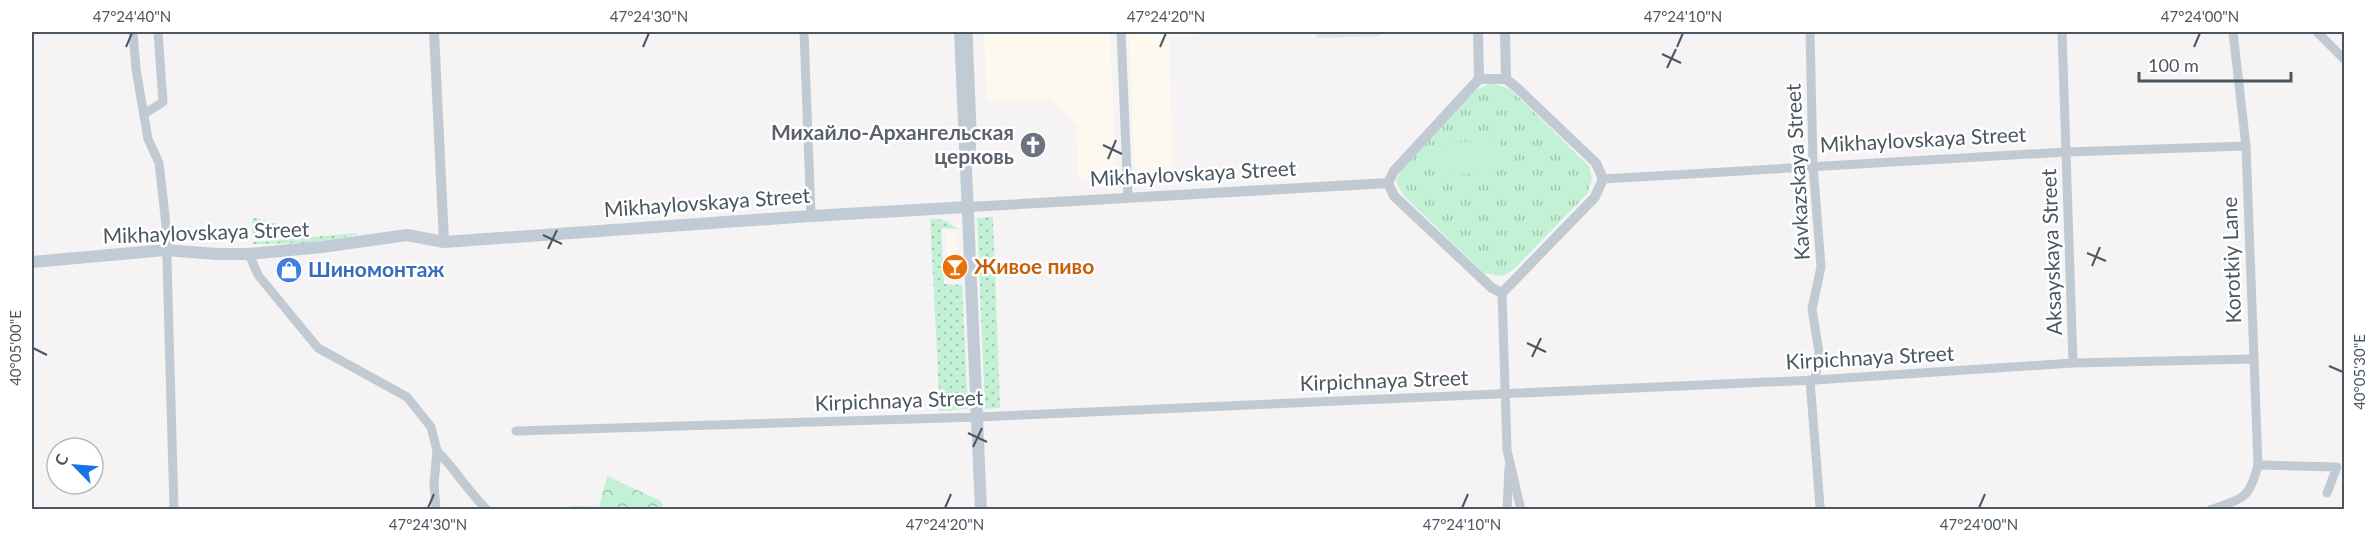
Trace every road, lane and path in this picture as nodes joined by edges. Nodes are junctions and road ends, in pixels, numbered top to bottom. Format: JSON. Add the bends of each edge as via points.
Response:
{"nodes":[{"id":1,"x":133,"y":32,"type":"edge"},
{"id":2,"x":158,"y":32,"type":"edge"},
{"id":3,"x":434,"y":32,"type":"edge"},
{"id":4,"x":804,"y":32,"type":"edge"},
{"id":5,"x":960,"y":32,"type":"edge"},
{"id":6,"x":968,"y":32,"type":"edge"},
{"id":7,"x":1121,"y":32,"type":"edge"},
{"id":8,"x":1478,"y":32,"type":"edge"},
{"id":9,"x":1505,"y":32,"type":"edge"},
{"id":10,"x":1810,"y":32,"type":"edge"},
{"id":11,"x":2062,"y":32,"type":"edge"},
{"id":12,"x":2233,"y":32,"type":"edge"},
{"id":13,"x":2317,"y":32,"type":"edge"},
{"id":14,"x":2340,"y":48,"type":"edge"},
{"id":15,"x":2344,"y":59,"type":"edge"},
{"id":16,"x":1479,"y":79,"type":"junction"},
{"id":17,"x":1506,"y":79,"type":"junction"},
{"id":18,"x":144,"y":114,"type":"junction"},
{"id":19,"x":2246,"y":146,"type":"junction"},
{"id":20,"x":2066,"y":152,"type":"junction"},
{"id":21,"x":1813,"y":165,"type":"junction"},
{"id":22,"x":1603,"y":179,"type":"junction"},
{"id":23,"x":1388,"y":183,"type":"junction"},
{"id":24,"x":1128,"y":197,"type":"junction"},
{"id":25,"x":968,"y":207,"type":"junction"},
{"id":26,"x":811,"y":216,"type":"junction"},
{"id":27,"x":444,"y":242,"type":"junction"},
{"id":28,"x":165,"y":250,"type":"junction"},
{"id":29,"x":249,"y":254,"type":"junction"},
{"id":30,"x":32,"y":262,"type":"edge"},
{"id":31,"x":1502,"y":293,"type":"junction"},
{"id":32,"x":2254,"y":359,"type":"junction"},
{"id":33,"x":2073,"y":363,"type":"junction"},
{"id":34,"x":1812,"y":380,"type":"junction"},
{"id":35,"x":1506,"y":394,"type":"junction"},
{"id":36,"x":979,"y":417,"type":"junction"},
{"id":37,"x":516,"y":431,"type":"dead end"},
{"id":38,"x":437,"y":451,"type":"junction"},
{"id":39,"x":1509,"y":456,"type":"junction"},
{"id":40,"x":2258,"y":465,"type":"junction"},
{"id":41,"x":2327,"y":493,"type":"dead end"},
{"id":42,"x":174,"y":510,"type":"edge"},
{"id":43,"x":436,"y":510,"type":"edge"},
{"id":44,"x":487,"y":510,"type":"edge"},
{"id":45,"x":981,"y":510,"type":"edge"},
{"id":46,"x":1507,"y":510,"type":"edge"},
{"id":47,"x":1521,"y":510,"type":"edge"},
{"id":48,"x":1822,"y":510,"type":"edge"},
{"id":49,"x":2210,"y":510,"type":"edge"}],
"edges":[{"from":1,"to":18,"type":"street"},
{"from":2,"to":18,"type":"street","via":[[163,102]]},
{"from":3,"to":27,"type":"street"},
{"from":4,"to":26,"type":"street"},
{"from":5,"to":25,"type":"main road"},
{"from":6,"to":25,"type":"street","via":[[972,129]]},
{"from":7,"to":24,"type":"street"},
{"from":8,"to":16,"type":"street"},
{"from":9,"to":17,"type":"street"},
{"from":10,"to":21,"type":"street","name":"Kavkazskaya Street"},
{"from":11,"to":20,"type":"street","name":"Aksayskaya Street"},
{"from":12,"to":19,"type":"street","name":"Korotkiy Lane"},
{"from":13,"to":14,"type":"street"},
{"from":14,"to":15,"type":"street"},
{"from":16,"to":17,"type":"street"},
{"from":16,"to":23,"type":"street","via":[[1394,171]]},
{"from":17,"to":22,"type":"street","via":[[1596,163]]},
{"from":18,"to":28,"type":"street","via":[[148,139],[159,163]]},
{"from":19,"to":20,"type":"street","name":"Mikhaylovskaya Street"},
{"from":19,"to":32,"type":"street","name":"Korotkiy Lane"},
{"from":20,"to":21,"type":"street","name":"Mikhaylovskaya Street"},
{"from":20,"to":33,"type":"street","name":"Aksayskaya Street"},
{"from":21,"to":22,"type":"street","name":"Mikhaylovskaya Street"},
{"from":21,"to":34,"type":"street","name":"Kavkazskaya Street","via":[[1821,267],[1812,309],[1819,351]]},
{"from":22,"to":31,"type":"street","via":[[1595,197]]},
{"from":23,"to":24,"type":"street","name":"Mikhaylovskaya Street"},
{"from":23,"to":31,"type":"street","via":[[1394,196],[1413,215]]},
{"from":24,"to":25,"type":"street","name":"Mikhaylovskaya Street"},
{"from":25,"to":26,"type":"main road","name":"Mikhaylovskaya Street"},
{"from":25,"to":36,"type":"main road"},
{"from":26,"to":27,"type":"main road","name":"Mikhaylovskaya Street"},
{"from":27,"to":29,"type":"main road","name":"Mikhaylovskaya Street","via":[[407,235]]},
{"from":28,"to":29,"type":"main road","name":"Mikhaylovskaya Street"},
{"from":28,"to":30,"type":"main road","name":"Mikhaylovskaya Street"},
{"from":28,"to":42,"type":"street"},
{"from":29,"to":38,"type":"street","via":[[258,275],[318,348],[407,397],[431,427]]},
{"from":31,"to":35,"type":"street"},
{"from":32,"to":33,"type":"street","name":"Kirpichnaya Street"},
{"from":32,"to":40,"type":"street","name":"Korotkiy Lane"},
{"from":33,"to":34,"type":"street","name":"Kirpichnaya Street"},
{"from":34,"to":35,"type":"street","name":"Kirpichnaya Street"},
{"from":34,"to":48,"type":"street","name":"Kavkazskaya Street"},
{"from":35,"to":36,"type":"street","name":"Kirpichnaya Street"},
{"from":35,"to":39,"type":"street"},
{"from":36,"to":37,"type":"street","name":"Kirpichnaya Street"},
{"from":36,"to":45,"type":"main road"},
{"from":38,"to":43,"type":"street"},
{"from":38,"to":44,"type":"street"},
{"from":39,"to":46,"type":"street"},
{"from":39,"to":47,"type":"street"},
{"from":40,"to":41,"type":"street","via":[[2337,467]]},
{"from":40,"to":49,"type":"street","name":"Korotkiy Lane","via":[[2253,487],[2244,497]]}]}
